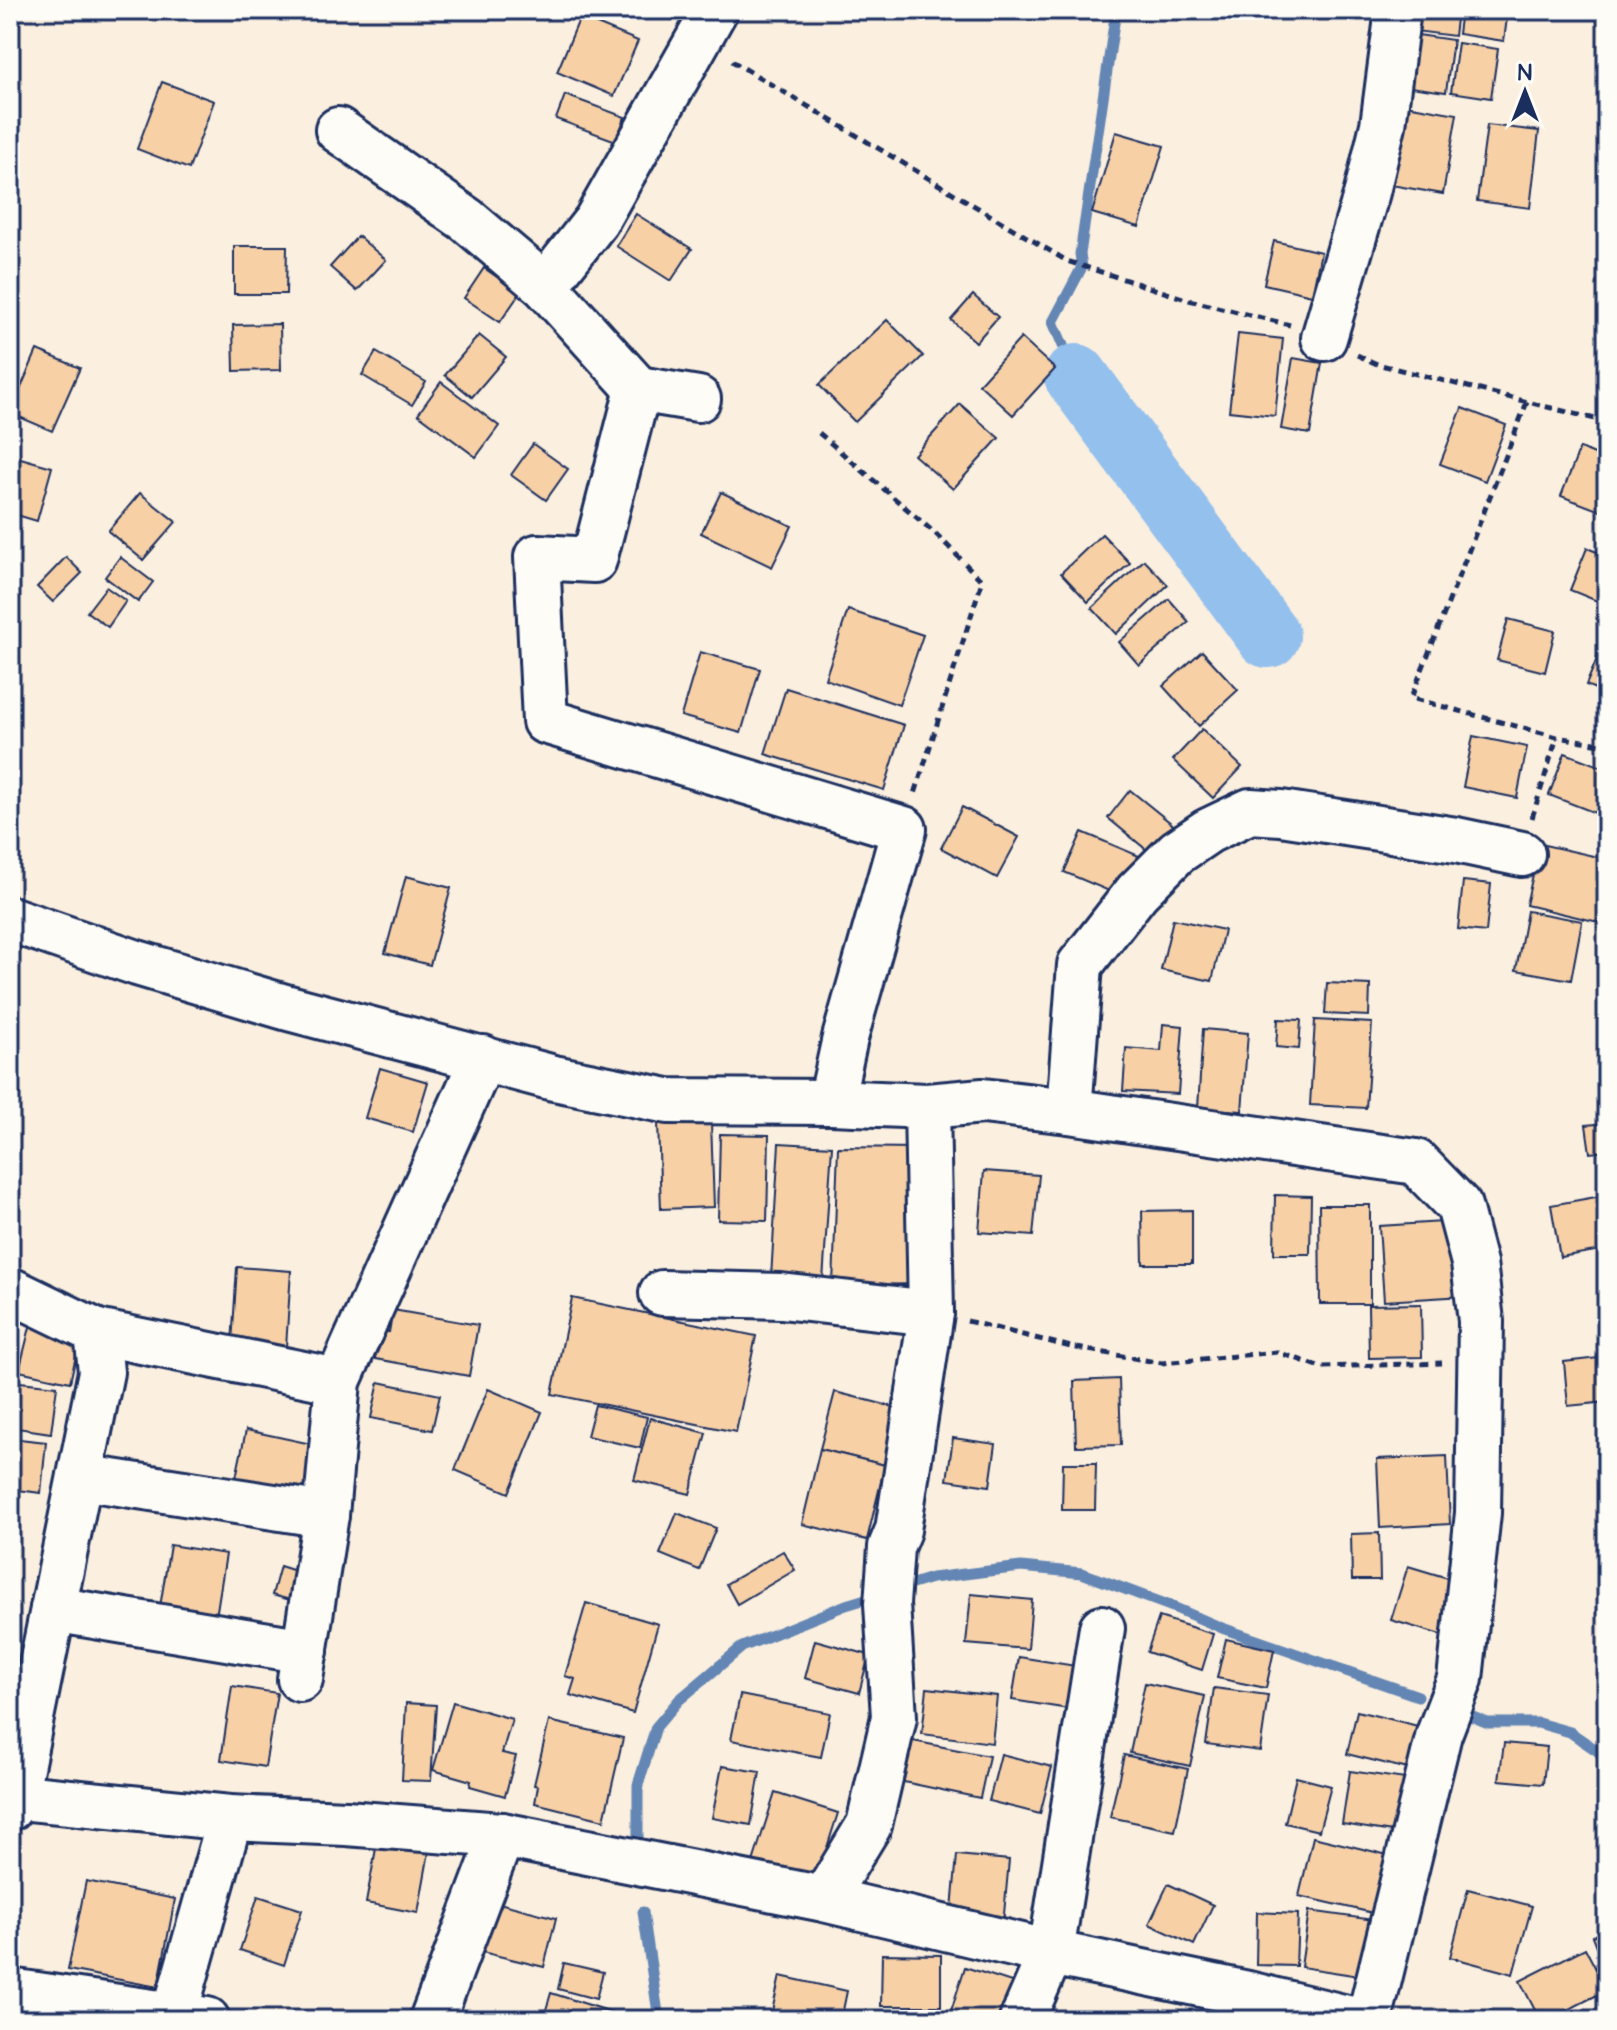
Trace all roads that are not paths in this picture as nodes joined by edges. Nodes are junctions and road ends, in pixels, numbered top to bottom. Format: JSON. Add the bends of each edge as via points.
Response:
{"nodes":[{"id":1,"x":1398,"y":10,"type":"edge"},
{"id":2,"x":706,"y":25,"type":"edge"},
{"id":3,"x":338,"y":130,"type":"dead end"},
{"id":4,"x":545,"y":286,"type":"junction"},
{"id":5,"x":1324,"y":338,"type":"road end"},
{"id":6,"x":638,"y":389,"type":"junction"},
{"id":7,"x":698,"y":399,"type":"dead end"},
{"id":8,"x":1522,"y":854,"type":"road end"},
{"id":9,"x":10,"y":919,"type":"edge"},
{"id":10,"x":483,"y":1058,"type":"junction"},
{"id":11,"x":831,"y":1102,"type":"junction"},
{"id":12,"x":927,"y":1106,"type":"junction"},
{"id":13,"x":1069,"y":1111,"type":"junction"},
{"id":14,"x":10,"y":1290,"type":"edge"},
{"id":15,"x":662,"y":1293,"type":"dead end"},
{"id":16,"x":931,"y":1313,"type":"junction"},
{"id":17,"x":97,"y":1332,"type":"junction"},
{"id":18,"x":338,"y":1381,"type":"junction"},
{"id":19,"x":80,"y":1477,"type":"junction"},
{"id":20,"x":326,"y":1515,"type":"junction"},
{"id":21,"x":53,"y":1609,"type":"junction"},
{"id":22,"x":1102,"y":1628,"type":"dead end"},
{"id":23,"x":12,"y":1801,"type":"edge"},
{"id":24,"x":230,"y":1818,"type":"junction"},
{"id":25,"x":502,"y":1835,"type":"junction"},
{"id":26,"x":824,"y":1899,"type":"junction"},
{"id":27,"x":1051,"y":1953,"type":"junction"},
{"id":28,"x":10,"y":1991,"type":"edge"},
{"id":29,"x":190,"y":2018,"type":"edge"},
{"id":30,"x":432,"y":2020,"type":"edge"},
{"id":31,"x":1022,"y":2020,"type":"edge"},
{"id":32,"x":1355,"y":2020,"type":"edge"},
{"id":33,"x":1369,"y":2020,"type":"edge"}],
"edges":[{"from":1,"to":5,"type":"street","via":[[1383,125]]},
{"from":2,"to":4,"type":"street","via":[[596,221]]},
{"from":3,"to":4,"type":"street","via":[[467,220]]},
{"from":4,"to":6,"type":"street"},
{"from":6,"to":7,"type":"street"},
{"from":6,"to":11,"type":"street","via":[[594,560],[537,557],[545,721],[904,829]]},
{"from":8,"to":13,"type":"street","via":[[1281,813],[1250,811],[1208,831],[1177,852],[1137,892],[1080,965]]},
{"from":9,"to":10,"type":"street","via":[[285,1007]]},
{"from":10,"to":11,"type":"street","via":[[668,1101]]},
{"from":10,"to":18,"type":"street"},
{"from":11,"to":12,"type":"street"},
{"from":12,"to":13,"type":"street","via":[[983,1101]]},
{"from":12,"to":16,"type":"street"},
{"from":13,"to":33,"type":"street","via":[[1416,1162],[1459,1206],[1474,1263],[1481,1321],[1478,1513],[1460,1679],[1439,1734]]},
{"from":14,"to":17,"type":"street"},
{"from":15,"to":16,"type":"street","via":[[781,1296]]},
{"from":16,"to":26,"type":"street","via":[[898,1530],[891,1547],[887,1604],[894,1717],[869,1825]]},
{"from":17,"to":18,"type":"street"},
{"from":17,"to":19,"type":"street","via":[[101,1372]]},
{"from":18,"to":20,"type":"street"},
{"from":19,"to":20,"type":"street"},
{"from":19,"to":21,"type":"street"},
{"from":20,"to":21,"type":"street","via":[[303,1665]]},
{"from":21,"to":23,"type":"street"},
{"from":22,"to":27,"type":"street"},
{"from":23,"to":24,"type":"street"},
{"from":24,"to":25,"type":"street"},
{"from":24,"to":29,"type":"street"},
{"from":25,"to":26,"type":"street"},
{"from":25,"to":30,"type":"street"},
{"from":26,"to":27,"type":"street"},
{"from":27,"to":31,"type":"street"},
{"from":27,"to":32,"type":"street"},
{"from":28,"to":29,"type":"street"}]}
